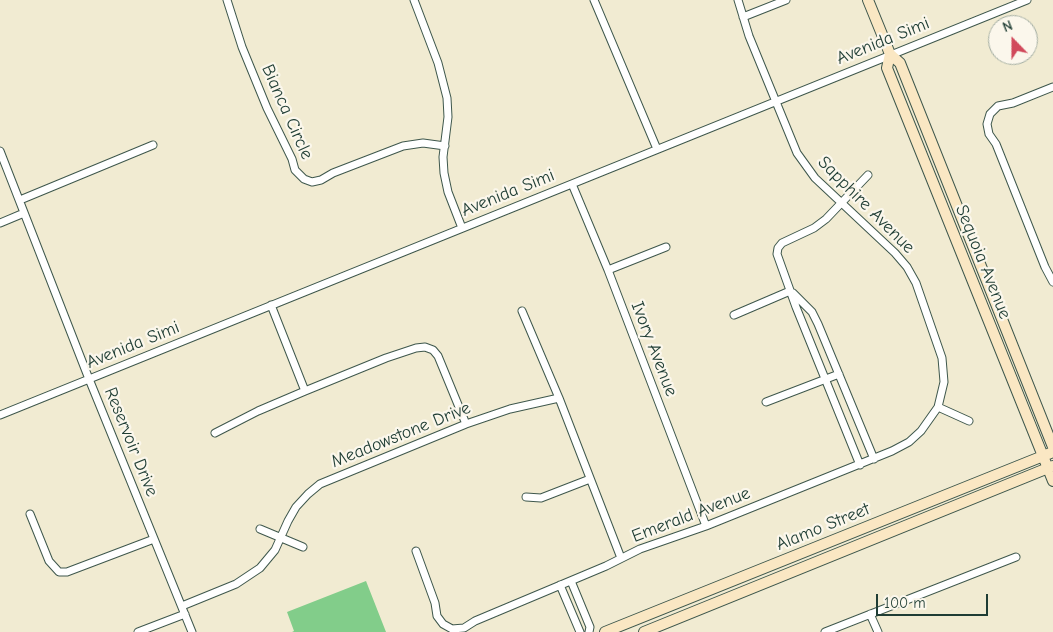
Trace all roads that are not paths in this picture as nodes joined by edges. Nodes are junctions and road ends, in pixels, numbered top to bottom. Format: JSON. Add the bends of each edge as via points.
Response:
{"nodes":[{"id":1,"x":226,"y":0,"type":"edge"},
{"id":2,"x":414,"y":0,"type":"edge"},
{"id":3,"x":594,"y":0,"type":"edge"},
{"id":4,"x":738,"y":0,"type":"edge"},
{"id":5,"x":786,"y":0,"type":"edge"},
{"id":6,"x":868,"y":0,"type":"edge"},
{"id":7,"x":1028,"y":0,"type":"edge"},
{"id":8,"x":743,"y":17,"type":"junction"},
{"id":9,"x":890,"y":54,"type":"junction"},
{"id":10,"x":1053,"y":87,"type":"edge"},
{"id":11,"x":776,"y":102,"type":"junction"},
{"id":12,"x":153,"y":145,"type":"dead end"},
{"id":13,"x":445,"y":146,"type":"junction"},
{"id":14,"x":657,"y":149,"type":"junction"},
{"id":15,"x":0,"y":151,"type":"edge"},
{"id":16,"x":868,"y":175,"type":"dead end"},
{"id":17,"x":572,"y":184,"type":"junction"},
{"id":18,"x":20,"y":200,"type":"junction"},
{"id":19,"x":842,"y":203,"type":"junction"},
{"id":20,"x":24,"y":212,"type":"junction"},
{"id":21,"x":0,"y":223,"type":"edge"},
{"id":22,"x":462,"y":228,"type":"junction"},
{"id":23,"x":666,"y":247,"type":"dead end"},
{"id":24,"x":608,"y":270,"type":"junction"},
{"id":25,"x":1053,"y":282,"type":"edge"},
{"id":26,"x":790,"y":290,"type":"junction"},
{"id":27,"x":271,"y":305,"type":"junction"},
{"id":28,"x":522,"y":311,"type":"dead end"},
{"id":29,"x":734,"y":315,"type":"dead end"},
{"id":30,"x":839,"y":374,"type":"junction"},
{"id":31,"x":826,"y":378,"type":"junction"},
{"id":32,"x":89,"y":379,"type":"junction"},
{"id":33,"x":305,"y":391,"type":"junction"},
{"id":34,"x":559,"y":398,"type":"junction"},
{"id":35,"x":766,"y":402,"type":"dead end"},
{"id":36,"x":938,"y":407,"type":"junction"},
{"id":37,"x":0,"y":415,"type":"edge"},
{"id":38,"x":969,"y":420,"type":"dead end"},
{"id":39,"x":466,"y":424,"type":"junction"},
{"id":40,"x":215,"y":433,"type":"dead end"},
{"id":41,"x":1053,"y":447,"type":"edge"},
{"id":42,"x":1048,"y":455,"type":"edge"},
{"id":43,"x":874,"y":459,"type":"junction"},
{"id":44,"x":860,"y":465,"type":"junction"},
{"id":45,"x":1050,"y":467,"type":"edge"},
{"id":46,"x":590,"y":479,"type":"junction"},
{"id":47,"x":1053,"y":482,"type":"edge"},
{"id":48,"x":526,"y":497,"type":"dead end"},
{"id":49,"x":30,"y":514,"type":"dead end"},
{"id":50,"x":706,"y":526,"type":"junction"},
{"id":51,"x":260,"y":529,"type":"dead end"},
{"id":52,"x":281,"y":538,"type":"junction"},
{"id":53,"x":154,"y":539,"type":"junction"},
{"id":54,"x":303,"y":547,"type":"dead end"},
{"id":55,"x":416,"y":551,"type":"dead end"},
{"id":56,"x":1016,"y":557,"type":"dead end"},
{"id":57,"x":621,"y":558,"type":"junction"},
{"id":58,"x":572,"y":581,"type":"junction"},
{"id":59,"x":560,"y":585,"type":"junction"},
{"id":60,"x":183,"y":610,"type":"junction"},
{"id":61,"x":870,"y":614,"type":"junction"},
{"id":62,"x":138,"y":632,"type":"edge"},
{"id":63,"x":192,"y":632,"type":"edge"},
{"id":64,"x":580,"y":632,"type":"edge"},
{"id":65,"x":589,"y":632,"type":"edge"},
{"id":66,"x":605,"y":632,"type":"edge"},
{"id":67,"x":644,"y":632,"type":"edge"},
{"id":68,"x":825,"y":632,"type":"edge"},
{"id":69,"x":878,"y":632,"type":"edge"}],
"edges":[{"from":1,"to":13,"type":"street","name":"Bianca Circle","via":[[267,108],[295,170],[304,180],[321,180],[403,146],[423,143]]},
{"from":2,"to":13,"type":"street","via":[[438,63],[447,98]]},
{"from":3,"to":14,"type":"street"},
{"from":4,"to":8,"type":"street","name":"Sapphire Avenue"},
{"from":5,"to":8,"type":"street"},
{"from":6,"to":9,"type":"main road","name":"Sequoia Avenue"},
{"from":7,"to":9,"type":"street","name":"Avenida Simi"},
{"from":8,"to":11,"type":"street","name":"Sapphire Avenue"},
{"from":9,"to":11,"type":"street","name":"Avenida Simi"},
{"from":9,"to":41,"type":"main road","name":"Sequoia Avenue","via":[[900,63]]},
{"from":9,"to":42,"type":"main road","name":"Sequoia Avenue","via":[[887,68]]},
{"from":10,"to":25,"type":"street","via":[[998,106],[990,114],[987,124]]},
{"from":11,"to":14,"type":"street","name":"Avenida Simi"},
{"from":11,"to":19,"type":"street","name":"Sapphire Avenue","via":[[806,168]]},
{"from":12,"to":18,"type":"street"},
{"from":13,"to":22,"type":"street","via":[[446,184]]},
{"from":14,"to":17,"type":"street","name":"Avenida Simi"},
{"from":15,"to":18,"type":"street","name":"Reservoir Drive"},
{"from":16,"to":19,"type":"street"},
{"from":17,"to":22,"type":"street","name":"Avenida Simi"},
{"from":17,"to":24,"type":"street","name":"Ivory Avenue"},
{"from":18,"to":20,"type":"street","name":"Reservoir Drive"},
{"from":19,"to":26,"type":"street","via":[[814,228],[778,248],[778,260]]},
{"from":19,"to":36,"type":"street","name":"Sapphire Avenue","via":[[895,253],[916,283],[942,358],[944,382]]},
{"from":20,"to":21,"type":"street"},
{"from":20,"to":32,"type":"street","name":"Reservoir Drive"},
{"from":22,"to":27,"type":"street","name":"Avenida Simi"},
{"from":23,"to":24,"type":"street"},
{"from":24,"to":50,"type":"street","name":"Ivory Avenue"},
{"from":26,"to":29,"type":"street"},
{"from":26,"to":30,"type":"street","via":[[812,312]]},
{"from":26,"to":31,"type":"street"},
{"from":27,"to":32,"type":"street","name":"Avenida Simi"},
{"from":27,"to":33,"type":"street"},
{"from":28,"to":34,"type":"street"},
{"from":30,"to":31,"type":"street"},
{"from":30,"to":43,"type":"street"},
{"from":31,"to":35,"type":"street"},
{"from":31,"to":44,"type":"street"},
{"from":32,"to":37,"type":"street","name":"Avenida Simi"},
{"from":32,"to":53,"type":"street","name":"Reservoir Drive"},
{"from":33,"to":39,"type":"street","via":[[386,358],[425,347],[438,356]]},
{"from":33,"to":40,"type":"street"},
{"from":34,"to":39,"type":"street","name":"Meadowstone Drive","via":[[510,409]]},
{"from":34,"to":46,"type":"street"},
{"from":36,"to":38,"type":"street"},
{"from":36,"to":43,"type":"street","name":"Emerald Avenue","via":[[909,442]]},
{"from":39,"to":52,"type":"street","name":"Meadowstone Drive","via":[[320,484],[296,507]]},
{"from":42,"to":45,"type":"main road","name":"Sequoia Avenue"},
{"from":42,"to":66,"type":"main road","name":"Alamo Street"},
{"from":43,"to":44,"type":"street","name":"Emerald Avenue"},
{"from":44,"to":50,"type":"street","name":"Emerald Avenue"},
{"from":45,"to":47,"type":"main road","name":"Sequoia Avenue"},
{"from":45,"to":67,"type":"main road","name":"Alamo Street"},
{"from":46,"to":48,"type":"street","via":[[541,498]]},
{"from":46,"to":57,"type":"street"},
{"from":49,"to":53,"type":"street","via":[[48,560],[59,572],[67,572]]},
{"from":50,"to":57,"type":"street","name":"Emerald Avenue","via":[[640,548]]},
{"from":51,"to":52,"type":"street"},
{"from":52,"to":54,"type":"street"},
{"from":52,"to":60,"type":"street","name":"Meadowstone Drive","via":[[269,559],[250,576]]},
{"from":53,"to":60,"type":"street","name":"Reservoir Drive"},
{"from":55,"to":59,"type":"street","name":"Emerald Avenue","via":[[437,616],[452,629],[464,628]]},
{"from":56,"to":61,"type":"street"},
{"from":57,"to":58,"type":"street","name":"Emerald Avenue"},
{"from":58,"to":59,"type":"street","name":"Emerald Avenue"},
{"from":58,"to":65,"type":"street","via":[[590,627]]},
{"from":59,"to":64,"type":"street"},
{"from":60,"to":62,"type":"street","name":"Meadowstone Drive"},
{"from":60,"to":63,"type":"street","name":"Reservoir Drive"},
{"from":61,"to":68,"type":"street"},
{"from":61,"to":69,"type":"street"}]}
